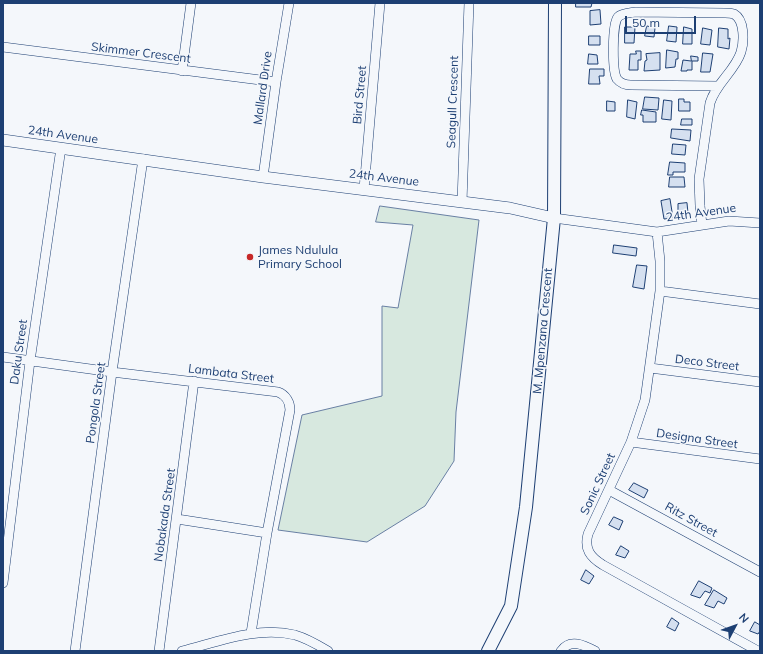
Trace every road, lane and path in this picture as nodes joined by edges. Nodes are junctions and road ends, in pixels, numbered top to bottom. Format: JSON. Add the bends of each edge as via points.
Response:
{"nodes":[{"id":1,"x":191,"y":3,"type":"edge"},
{"id":2,"x":289,"y":3,"type":"edge"},
{"id":3,"x":380,"y":3,"type":"edge"},
{"id":4,"x":469,"y":3,"type":"edge"},
{"id":5,"x":555,"y":3,"type":"edge"},
{"id":6,"x":3,"y":47,"type":"edge"},
{"id":7,"x":182,"y":71,"type":"junction"},
{"id":8,"x":276,"y":82,"type":"junction"},
{"id":9,"x":718,"y":86,"type":"junction"},
{"id":10,"x":3,"y":140,"type":"edge"},
{"id":11,"x":61,"y":148,"type":"junction"},
{"id":12,"x":143,"y":159,"type":"junction"},
{"id":13,"x":263,"y":176,"type":"junction"},
{"id":14,"x":364,"y":189,"type":"junction"},
{"id":15,"x":462,"y":202,"type":"junction"},
{"id":16,"x":554,"y":218,"type":"junction"},
{"id":17,"x":760,"y":223,"type":"edge"},
{"id":18,"x":702,"y":225,"type":"junction"},
{"id":19,"x":657,"y":232,"type":"junction"},
{"id":20,"x":660,"y":291,"type":"junction"},
{"id":21,"x":760,"y":304,"type":"edge"},
{"id":22,"x":3,"y":357,"type":"edge"},
{"id":23,"x":30,"y":361,"type":"junction"},
{"id":24,"x":650,"y":368,"type":"junction"},
{"id":25,"x":112,"y":372,"type":"junction"},
{"id":26,"x":194,"y":381,"type":"junction"},
{"id":27,"x":760,"y":382,"type":"edge"},
{"id":28,"x":631,"y":442,"type":"junction"},
{"id":29,"x":760,"y":459,"type":"edge"},
{"id":30,"x":609,"y":490,"type":"junction"},
{"id":31,"x":177,"y":519,"type":"junction"},
{"id":32,"x":267,"y":533,"type":"junction"},
{"id":33,"x":760,"y":572,"type":"edge"},
{"id":34,"x":3,"y":583,"type":"edge"},
{"id":35,"x":251,"y":633,"type":"junction"},
{"id":36,"x":75,"y":651,"type":"edge"},
{"id":37,"x":159,"y":651,"type":"edge"},
{"id":38,"x":182,"y":651,"type":"edge"},
{"id":39,"x":328,"y":651,"type":"edge"},
{"id":40,"x":488,"y":651,"type":"edge"},
{"id":41,"x":561,"y":651,"type":"edge"},
{"id":42,"x":595,"y":651,"type":"edge"},
{"id":43,"x":758,"y":651,"type":"edge"}],
"edges":[{"from":1,"to":7,"type":"street"},
{"from":2,"to":8,"type":"street","name":"Mallard Drive"},
{"from":3,"to":14,"type":"street","name":"Bird Street"},
{"from":4,"to":15,"type":"street","name":"Seagull Crescent"},
{"from":5,"to":16,"type":"main road","name":"M. Mpenzana Crescent"},
{"from":6,"to":7,"type":"street","name":"Skimmer Crescent"},
{"from":7,"to":8,"type":"street","name":"Skimmer Crescent"},
{"from":8,"to":13,"type":"street","name":"Mallard Drive"},
{"from":9,"to":9,"type":"street","via":[[625,85],[620,82],[616,77],[614,57],[614,29],[618,17],[636,12],[733,14],[741,22],[741,52]]},
{"from":9,"to":18,"type":"street","via":[[710,103],[699,179]]},
{"from":10,"to":11,"type":"street","name":"24th Avenue"},
{"from":11,"to":12,"type":"street","name":"24th Avenue"},
{"from":11,"to":23,"type":"street","name":"Daku Street"},
{"from":12,"to":13,"type":"street","name":"24th Avenue"},
{"from":12,"to":25,"type":"street","name":"Pongola Street"},
{"from":13,"to":14,"type":"street","name":"24th Avenue"},
{"from":14,"to":15,"type":"street","name":"24th Avenue"},
{"from":15,"to":16,"type":"street","name":"24th Avenue","via":[[510,208]]},
{"from":16,"to":19,"type":"street","name":"24th Avenue"},
{"from":16,"to":40,"type":"main road","name":"M. Mpenzana Crescent","via":[[526,507],[511,606]]},
{"from":17,"to":18,"type":"street","name":"24th Avenue","via":[[729,221]]},
{"from":18,"to":19,"type":"street","name":"24th Avenue"},
{"from":19,"to":20,"type":"street","name":"Sonic Street"},
{"from":20,"to":21,"type":"street"},
{"from":20,"to":24,"type":"street","name":"Sonic Street"},
{"from":22,"to":23,"type":"street","name":"Lambata Street"},
{"from":23,"to":25,"type":"street","name":"Lambata Street"},
{"from":23,"to":34,"type":"street","name":"Daku Street"},
{"from":24,"to":27,"type":"street","name":"Deco Street"},
{"from":24,"to":28,"type":"street","name":"Sonic Street","via":[[645,400]]},
{"from":25,"to":26,"type":"street","name":"Lambata Street"},
{"from":25,"to":36,"type":"street","name":"Pongola Street"},
{"from":26,"to":31,"type":"street","name":"Nobakada Street"},
{"from":26,"to":32,"type":"street","name":"Lambata Street","via":[[278,392],[289,402],[290,410]]},
{"from":28,"to":29,"type":"street","name":"Designa Street"},
{"from":28,"to":30,"type":"street","name":"Sonic Street"},
{"from":30,"to":33,"type":"street","name":"Ritz Street"},
{"from":30,"to":43,"type":"street","name":"Sonic Street","via":[[588,534],[587,545],[595,561]]},
{"from":31,"to":32,"type":"street"},
{"from":31,"to":37,"type":"street","name":"Nobakada Street"},
{"from":32,"to":35,"type":"street","name":"Lambata Street"},
{"from":35,"to":38,"type":"street"},
{"from":35,"to":39,"type":"street","via":[[295,635]]},
{"from":41,"to":42,"type":"street","via":[[569,644],[575,643]]}]}
